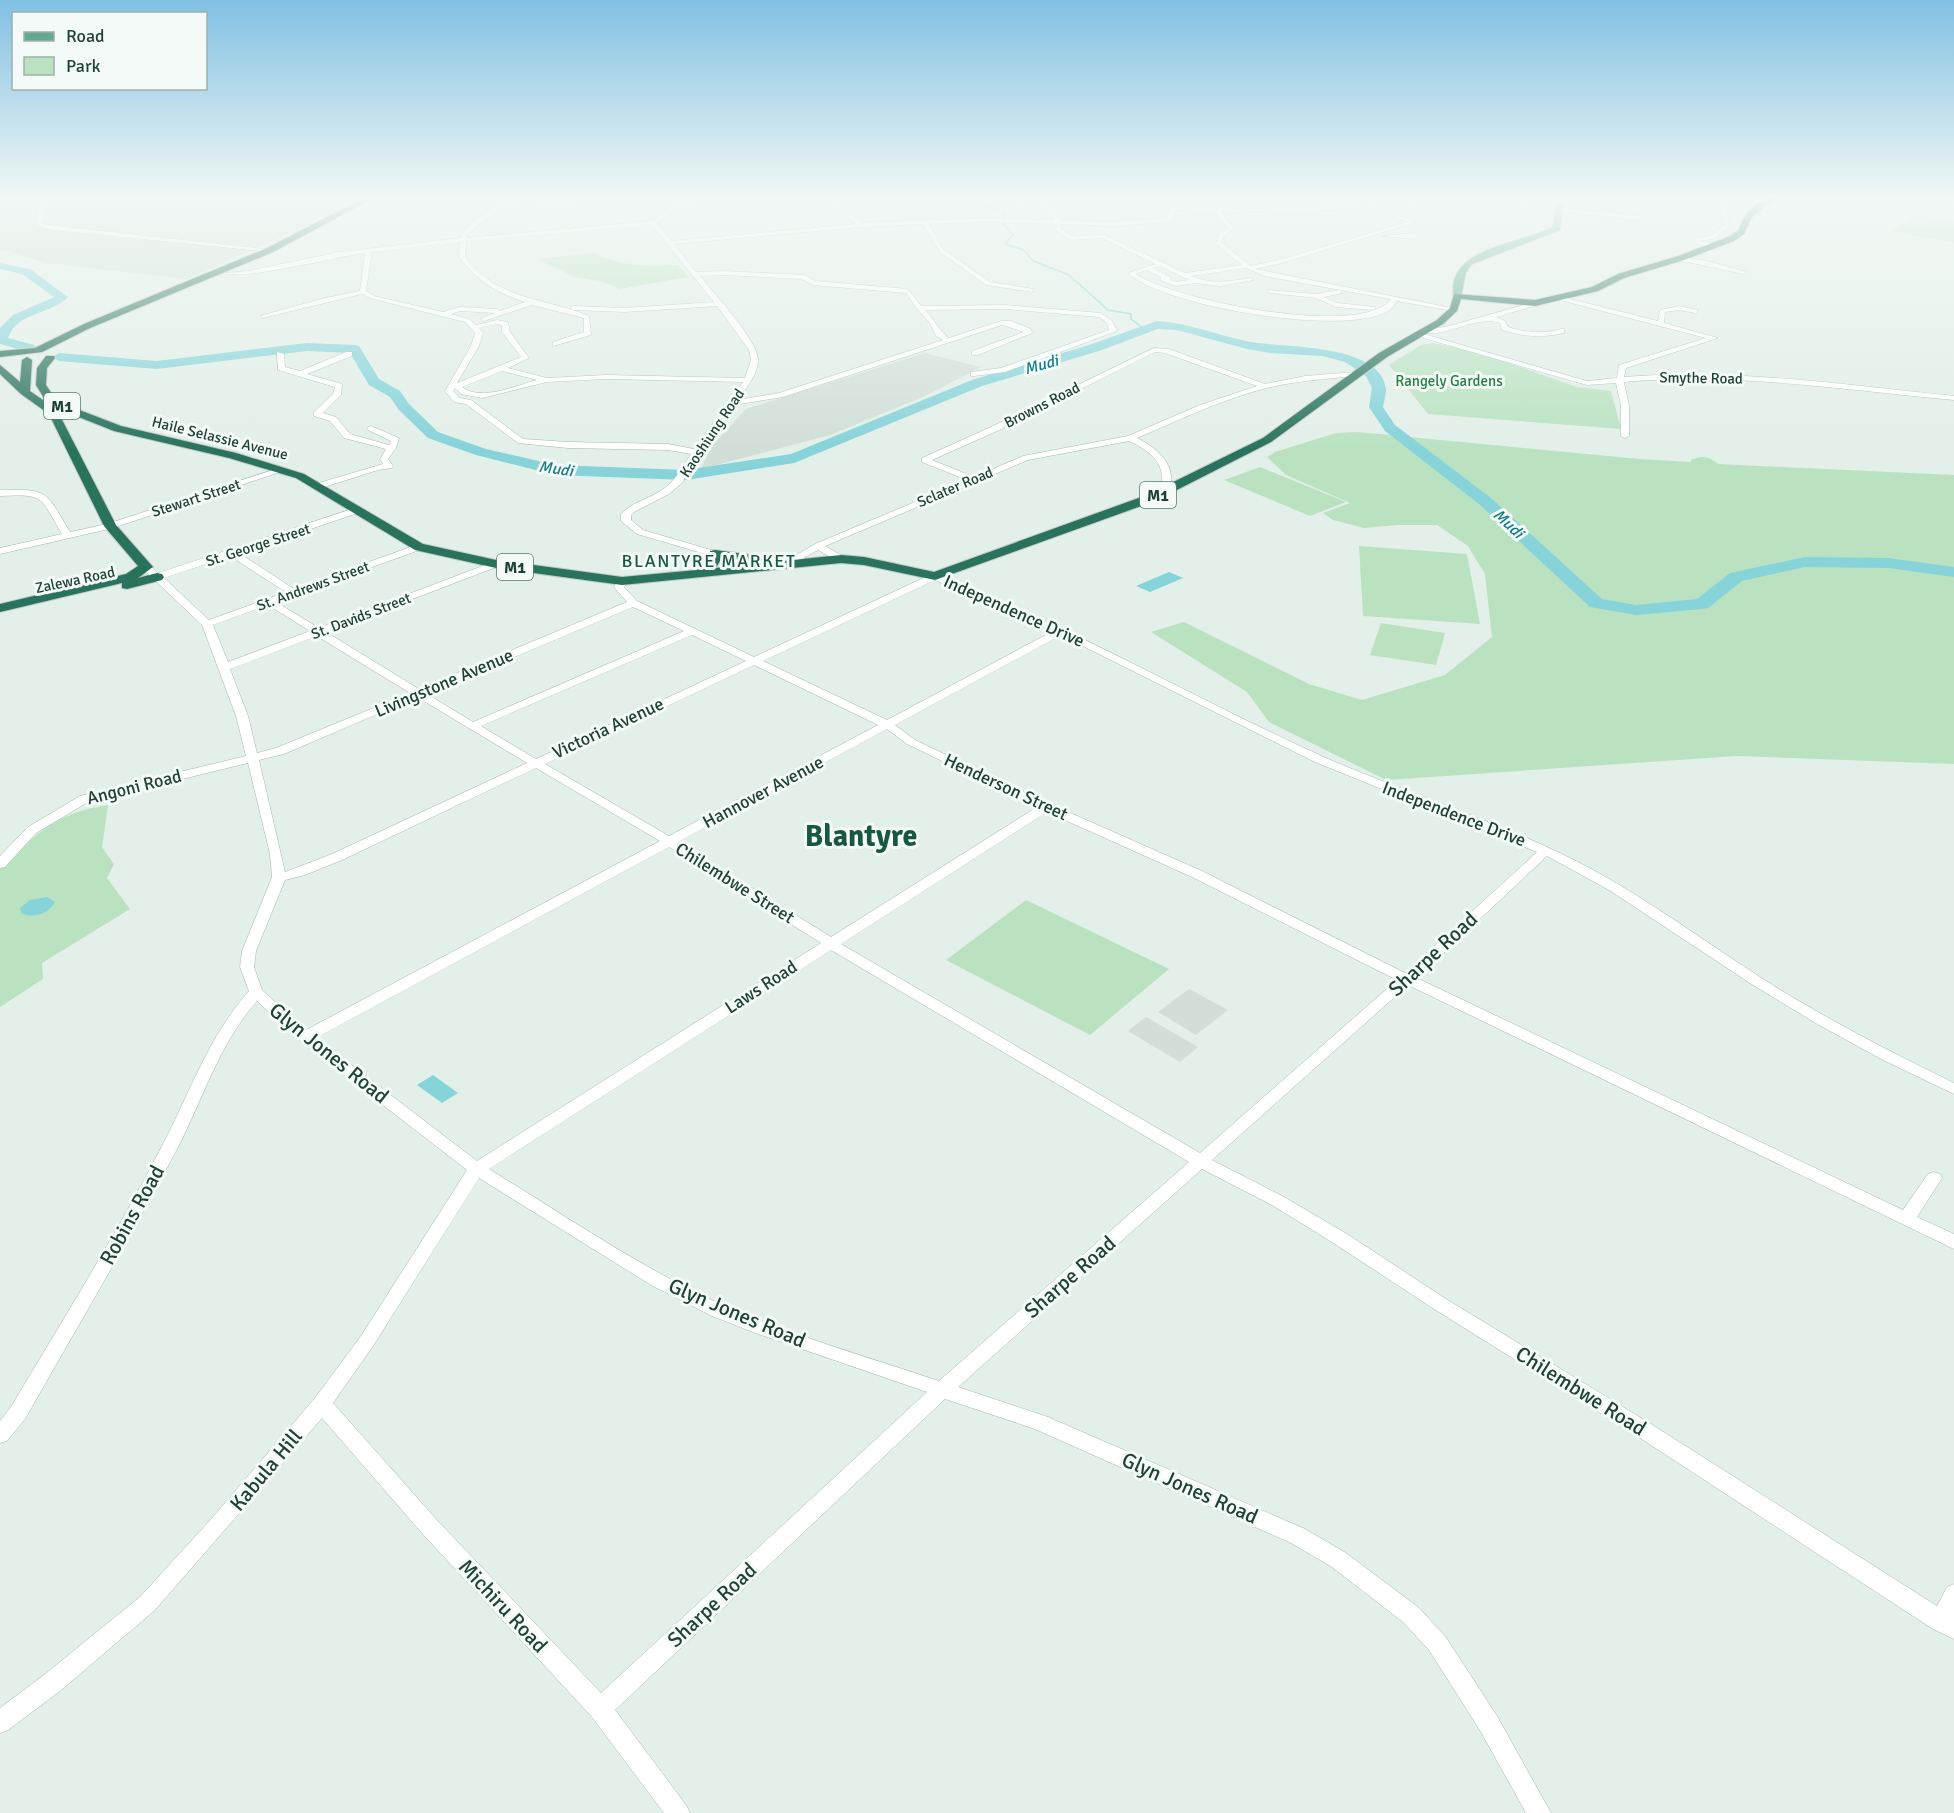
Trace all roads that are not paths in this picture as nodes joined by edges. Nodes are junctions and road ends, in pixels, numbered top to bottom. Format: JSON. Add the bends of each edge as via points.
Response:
{"nodes":[{"id":1,"x":196,"y":281,"type":"edge"},
{"id":2,"x":210,"y":281,"type":"edge"},
{"id":3,"x":365,"y":281,"type":"edge"},
{"id":4,"x":487,"y":281,"type":"edge"},
{"id":5,"x":699,"y":281,"type":"edge"},
{"id":6,"x":809,"y":281,"type":"edge"},
{"id":7,"x":983,"y":281,"type":"edge"},
{"id":8,"x":1146,"y":281,"type":"edge"},
{"id":9,"x":1166,"y":281,"type":"edge"},
{"id":10,"x":1196,"y":281,"type":"joint"},
{"id":11,"x":1246,"y":281,"type":"edge"},
{"id":12,"x":1300,"y":281,"type":"edge"},
{"id":13,"x":1460,"y":281,"type":"edge"},
{"id":14,"x":1612,"y":281,"type":"edge"},
{"id":15,"x":1032,"y":290,"type":"dead end"},
{"id":16,"x":1198,"y":290,"type":"dead end"},
{"id":17,"x":1351,"y":290,"type":"junction"},
{"id":18,"x":1270,"y":291,"type":"dead end"},
{"id":19,"x":363,"y":292,"type":"junction"},
{"id":20,"x":1171,"y":293,"type":"junction"},
{"id":21,"x":1316,"y":296,"type":"junction"},
{"id":22,"x":1457,"y":296,"type":"junction"},
{"id":23,"x":1558,"y":298,"type":"junction"},
{"id":24,"x":1165,"y":300,"type":"dead end"},
{"id":25,"x":1393,"y":301,"type":"junction"},
{"id":26,"x":1542,"y":302,"type":"junction"},
{"id":27,"x":532,"y":304,"type":"junction"},
{"id":28,"x":718,"y":304,"type":"junction"},
{"id":29,"x":547,"y":307,"type":"junction"},
{"id":30,"x":919,"y":308,"type":"junction"},
{"id":31,"x":1454,"y":309,"type":"junction"},
{"id":32,"x":508,"y":311,"type":"junction"},
{"id":33,"x":1696,"y":311,"type":"dead end"},
{"id":34,"x":444,"y":314,"type":"junction"},
{"id":35,"x":263,"y":316,"type":"dead end"},
{"id":36,"x":1487,"y":316,"type":"junction"},
{"id":37,"x":497,"y":322,"type":"junction"},
{"id":38,"x":1661,"y":323,"type":"junction"},
{"id":39,"x":472,"y":325,"type":"junction"},
{"id":40,"x":1561,"y":331,"type":"dead end"},
{"id":41,"x":1421,"y":333,"type":"junction"},
{"id":42,"x":948,"y":341,"type":"junction"},
{"id":43,"x":556,"y":344,"type":"dead end"},
{"id":44,"x":975,"y":353,"type":"dead end"},
{"id":45,"x":280,"y":354,"type":"dead end"},
{"id":46,"x":349,"y":354,"type":"dead end"},
{"id":47,"x":31,"y":355,"type":"junction"},
{"id":48,"x":53,"y":355,"type":"junction"},
{"id":49,"x":0,"y":356,"type":"edge"},
{"id":50,"x":1625,"y":364,"type":"junction"},
{"id":51,"x":0,"y":368,"type":"edge"},
{"id":52,"x":501,"y":369,"type":"junction"},
{"id":53,"x":1357,"y":373,"type":"junction"},
{"id":54,"x":300,"y":374,"type":"junction"},
{"id":55,"x":974,"y":374,"type":"dead end"},
{"id":56,"x":1700,"y":375,"type":"junction"},
{"id":57,"x":547,"y":380,"type":"junction"},
{"id":58,"x":748,"y":380,"type":"junction"},
{"id":59,"x":1620,"y":381,"type":"junction"},
{"id":60,"x":1264,"y":386,"type":"junction"},
{"id":61,"x":25,"y":392,"type":"junction"},
{"id":62,"x":1954,"y":398,"type":"edge"},
{"id":63,"x":732,"y":403,"type":"junction"},
{"id":64,"x":371,"y":428,"type":"dead end"},
{"id":65,"x":1625,"y":436,"type":"dead end"},
{"id":66,"x":1130,"y":438,"type":"junction"},
{"id":67,"x":392,"y":447,"type":"junction"},
{"id":68,"x":697,"y":452,"type":"junction"},
{"id":69,"x":282,"y":470,"type":"junction"},
{"id":70,"x":972,"y":479,"type":"junction"},
{"id":71,"x":318,"y":486,"type":"junction"},
{"id":72,"x":1166,"y":491,"type":"junction"},
{"id":73,"x":0,"y":493,"type":"edge"},
{"id":74,"x":358,"y":510,"type":"junction"},
{"id":75,"x":110,"y":526,"type":"junction"},
{"id":76,"x":68,"y":537,"type":"junction"},
{"id":77,"x":818,"y":546,"type":"junction"},
{"id":78,"x":419,"y":548,"type":"junction"},
{"id":79,"x":0,"y":551,"type":"edge"},
{"id":80,"x":232,"y":553,"type":"junction"},
{"id":81,"x":715,"y":554,"type":"junction"},
{"id":82,"x":841,"y":559,"type":"junction"},
{"id":83,"x":785,"y":563,"type":"junction"},
{"id":84,"x":496,"y":564,"type":"junction"},
{"id":85,"x":146,"y":567,"type":"junction"},
{"id":86,"x":744,"y":568,"type":"junction"},
{"id":87,"x":702,"y":572,"type":"junction"},
{"id":88,"x":935,"y":576,"type":"junction"},
{"id":89,"x":157,"y":578,"type":"junction"},
{"id":90,"x":622,"y":581,"type":"junction"},
{"id":91,"x":294,"y":593,"type":"junction"},
{"id":92,"x":269,"y":602,"type":"junction"},
{"id":93,"x":633,"y":603,"type":"junction"},
{"id":94,"x":0,"y":608,"type":"edge"},
{"id":95,"x":0,"y":614,"type":"edge"},
{"id":96,"x":207,"y":624,"type":"junction"},
{"id":97,"x":693,"y":631,"type":"junction"},
{"id":98,"x":318,"y":632,"type":"junction"},
{"id":99,"x":1061,"y":632,"type":"junction"},
{"id":100,"x":752,"y":661,"type":"junction"},
{"id":101,"x":225,"y":667,"type":"junction"},
{"id":102,"x":418,"y":693,"type":"junction"},
{"id":103,"x":888,"y":725,"type":"junction"},
{"id":104,"x":472,"y":726,"type":"junction"},
{"id":105,"x":253,"y":759,"type":"junction"},
{"id":106,"x":536,"y":762,"type":"junction"},
{"id":107,"x":1046,"y":807,"type":"junction"},
{"id":108,"x":670,"y":842,"type":"junction"},
{"id":109,"x":1545,"y":851,"type":"junction"},
{"id":110,"x":0,"y":864,"type":"edge"},
{"id":111,"x":279,"y":877,"type":"junction"},
{"id":112,"x":830,"y":943,"type":"junction"},
{"id":113,"x":1407,"y":979,"type":"junction"},
{"id":114,"x":256,"y":992,"type":"junction"},
{"id":115,"x":305,"y":1037,"type":"junction"},
{"id":116,"x":1954,"y":1089,"type":"edge"},
{"id":117,"x":1202,"y":1162,"type":"junction"},
{"id":118,"x":476,"y":1169,"type":"junction"},
{"id":119,"x":1934,"y":1178,"type":"dead end"},
{"id":120,"x":1906,"y":1219,"type":"junction"},
{"id":121,"x":1954,"y":1242,"type":"edge"},
{"id":122,"x":943,"y":1389,"type":"junction"},
{"id":123,"x":322,"y":1404,"type":"junction"},
{"id":124,"x":0,"y":1435,"type":"edge"},
{"id":125,"x":1954,"y":1594,"type":"edge"},
{"id":126,"x":1948,"y":1626,"type":"edge"},
{"id":127,"x":600,"y":1710,"type":"junction"},
{"id":128,"x":0,"y":1722,"type":"edge"},
{"id":129,"x":678,"y":1813,"type":"edge"},
{"id":130,"x":1539,"y":1813,"type":"edge"}],
"edges":[{"from":1,"to":47,"type":"highway","via":[[87,326]]},
{"from":2,"to":48,"type":"highway","via":[[90,331]]},
{"from":3,"to":19,"type":"street"},
{"from":4,"to":27,"type":"street"},
{"from":5,"to":28,"type":"street","name":"Kaoshiung Road"},
{"from":6,"to":30,"type":"street","via":[[902,289],[908,291]]},
{"from":7,"to":15,"type":"street"},
{"from":8,"to":20,"type":"street"},
{"from":9,"to":10,"type":"street","via":[[1176,285]]},
{"from":10,"to":11,"type":"street","via":[[1220,284]]},
{"from":12,"to":17,"type":"street"},
{"from":13,"to":22,"type":"main road"},
{"from":14,"to":23,"type":"highway"},
{"from":16,"to":20,"type":"street"},
{"from":17,"to":21,"type":"street"},
{"from":17,"to":25,"type":"street"},
{"from":18,"to":21,"type":"street"},
{"from":19,"to":34,"type":"street"},
{"from":19,"to":35,"type":"street"},
{"from":20,"to":24,"type":"street","via":[[1165,295]]},
{"from":20,"to":25,"type":"street","via":[[1240,309],[1335,318],[1373,314],[1388,308]]},
{"from":21,"to":25,"type":"street","via":[[1336,305],[1373,308]]},
{"from":22,"to":26,"type":"highway"},
{"from":22,"to":31,"type":"highway"},
{"from":23,"to":26,"type":"highway"},
{"from":23,"to":38,"type":"street"},
{"from":25,"to":31,"type":"street"},
{"from":26,"to":36,"type":"street"},
{"from":27,"to":29,"type":"street"},
{"from":27,"to":32,"type":"street"},
{"from":27,"to":37,"type":"street","via":[[520,315]]},
{"from":28,"to":29,"type":"street","via":[[624,310]]},
{"from":28,"to":58,"type":"street","name":"Kaoshiung Road","via":[[753,350],[755,360]]},
{"from":29,"to":43,"type":"street","via":[[584,315],[589,321],[588,333]]},
{"from":30,"to":42,"type":"street"},
{"from":30,"to":55,"type":"street","via":[[1005,307],[1101,315],[1110,322],[1113,331],[1002,370]]},
{"from":31,"to":41,"type":"highway","number":"M1"},
{"from":32,"to":34,"type":"street","via":[[460,309]]},
{"from":32,"to":39,"type":"street"},
{"from":33,"to":38,"type":"street","via":[[1662,311]]},
{"from":34,"to":39,"type":"street"},
{"from":36,"to":40,"type":"street","via":[[1503,322],[1505,328],[1531,336]]},
{"from":36,"to":41,"type":"street"},
{"from":37,"to":39,"type":"street"},
{"from":37,"to":52,"type":"street","via":[[505,324],[506,332],[525,358]]},
{"from":38,"to":50,"type":"street","via":[[1714,338]]},
{"from":39,"to":68,"type":"street","via":[[479,333],[475,346],[449,391],[520,441],[668,447]]},
{"from":41,"to":53,"type":"highway","number":"M1"},
{"from":41,"to":59,"type":"street","name":"Smythe Road","via":[[1579,381]]},
{"from":42,"to":44,"type":"street","via":[[1001,323],[1028,331]]},
{"from":42,"to":63,"type":"street","via":[[780,395]]},
{"from":45,"to":54,"type":"street","via":[[281,368]]},
{"from":46,"to":54,"type":"street"},
{"from":47,"to":48,"type":"highway"},
{"from":47,"to":48,"type":"highway"},
{"from":47,"to":49,"type":"highway"},
{"from":47,"to":61,"type":"highway","number":"M1"},
{"from":48,"to":69,"type":"highway","name":"Haile Selassie Avenue","number":"M1","via":[[45,363],[40,385],[65,408],[118,429]]},
{"from":50,"to":56,"type":"street"},
{"from":50,"to":59,"type":"street","via":[[1620,369]]},
{"from":51,"to":61,"type":"highway"},
{"from":52,"to":57,"type":"street"},
{"from":52,"to":57,"type":"street","via":[[457,386],[482,396]]},
{"from":53,"to":60,"type":"street","name":"Sclater Road"},
{"from":53,"to":72,"type":"highway","number":"M1","via":[[1267,440]]},
{"from":54,"to":67,"type":"street","via":[[339,386],[337,395],[317,414],[333,419],[347,436]]},
{"from":56,"to":59,"type":"street","name":"Smythe Road"},
{"from":56,"to":62,"type":"street","name":"Smythe Road"},
{"from":57,"to":58,"type":"street"},
{"from":58,"to":63,"type":"street","name":"Kaoshiung Road"},
{"from":59,"to":65,"type":"street"},
{"from":60,"to":66,"type":"street","name":"Sclater Road","via":[[1203,406]]},
{"from":60,"to":70,"type":"street","name":"Browns Road","via":[[1160,350],[1149,351],[925,460]]},
{"from":61,"to":75,"type":"highway","number":"M1","via":[[53,412]]},
{"from":63,"to":68,"type":"street","name":"Kaoshiung Road"},
{"from":64,"to":67,"type":"street","via":[[396,440]]},
{"from":66,"to":70,"type":"street","name":"Sclater Road","via":[[1038,454]]},
{"from":66,"to":72,"type":"street","via":[[1162,459],[1167,471]]},
{"from":67,"to":71,"type":"street","via":[[384,459],[389,466]]},
{"from":68,"to":81,"type":"street","name":"Kaoshiung Road","via":[[679,482],[631,510],[626,521],[652,537]]},
{"from":69,"to":71,"type":"highway","name":"Haile Selassie Avenue","number":"M1"},
{"from":69,"to":75,"type":"street","name":"Stewart Street"},
{"from":70,"to":77,"type":"street","name":"Sclater Road"},
{"from":71,"to":74,"type":"highway","name":"Haile Selassie Avenue","number":"M1"},
{"from":72,"to":88,"type":"highway","number":"M1"},
{"from":73,"to":76,"type":"street","via":[[31,492],[44,497]]},
{"from":74,"to":78,"type":"highway","name":"Haile Selassie Avenue","number":"M1"},
{"from":74,"to":80,"type":"street","name":"St. George Street"},
{"from":75,"to":76,"type":"street","name":"Stewart Street"},
{"from":75,"to":85,"type":"highway","number":"M1"},
{"from":76,"to":79,"type":"street","name":"Stewart Street"},
{"from":77,"to":82,"type":"street"},
{"from":77,"to":83,"type":"street","name":"Sclater Road"},
{"from":78,"to":84,"type":"highway","name":"Haile Selassie Avenue","number":"M1"},
{"from":78,"to":91,"type":"street","name":"St. Andrews Street"},
{"from":80,"to":89,"type":"street","name":"St. George Street"},
{"from":80,"to":91,"type":"street"},
{"from":81,"to":83,"type":"highway"},
{"from":81,"to":86,"type":"street","name":"Kaoshiung Road"},
{"from":81,"to":87,"type":"highway","via":[[715,562]]},
{"from":82,"to":83,"type":"highway","name":"Haile Selassie Avenue","number":"M1"},
{"from":82,"to":88,"type":"highway","name":"Haile Selassie Avenue","number":"M1"},
{"from":83,"to":86,"type":"highway","name":"Haile Selassie Avenue","number":"M1"},
{"from":84,"to":90,"type":"highway","name":"Haile Selassie Avenue","number":"M1"},
{"from":84,"to":98,"type":"street","name":"St. Davids Street"},
{"from":85,"to":89,"type":"street"},
{"from":85,"to":94,"type":"highway","name":"Zalewa Road","via":[[131,577]]},
{"from":86,"to":87,"type":"highway","name":"Haile Selassie Avenue","number":"M1"},
{"from":87,"to":90,"type":"highway","name":"Haile Selassie Avenue","number":"M1"},
{"from":88,"to":99,"type":"street","name":"Independence Drive"},
{"from":88,"to":100,"type":"street","name":"Victoria Avenue"},
{"from":89,"to":95,"type":"highway","name":"Zalewa Road"},
{"from":89,"to":96,"type":"street"},
{"from":90,"to":93,"type":"street","via":[[619,587]]},
{"from":91,"to":92,"type":"street","name":"St. Andrews Street"},
{"from":92,"to":96,"type":"street","name":"St. Andrews Street"},
{"from":92,"to":98,"type":"street","name":"Chilembwe Street"},
{"from":93,"to":97,"type":"street","name":"Henderson Street"},
{"from":93,"to":102,"type":"street","name":"Livingstone Avenue"},
{"from":96,"to":101,"type":"street"},
{"from":97,"to":100,"type":"street","name":"Henderson Street"},
{"from":97,"to":104,"type":"street"},
{"from":98,"to":101,"type":"street","name":"St. Davids Street"},
{"from":98,"to":102,"type":"street","name":"Chilembwe Street"},
{"from":99,"to":103,"type":"street","name":"Hannover Avenue"},
{"from":99,"to":109,"type":"street","name":"Independence Drive","via":[[1320,760]]},
{"from":100,"to":103,"type":"street","name":"Henderson Street"},
{"from":100,"to":106,"type":"street","name":"Victoria Avenue"},
{"from":101,"to":105,"type":"street"},
{"from":102,"to":104,"type":"street","name":"Chilembwe Street"},
{"from":102,"to":105,"type":"street","name":"Livingstone Avenue"},
{"from":103,"to":107,"type":"street","name":"Henderson Street","via":[[911,742]]},
{"from":103,"to":108,"type":"street","name":"Hannover Avenue"},
{"from":104,"to":106,"type":"street","name":"Chilembwe Street"},
{"from":105,"to":110,"type":"street","name":"Angoni Road","via":[[84,799],[32,830]]},
{"from":105,"to":111,"type":"street"},
{"from":106,"to":108,"type":"street","name":"Chilembwe Street"},
{"from":106,"to":111,"type":"street","name":"Victoria Avenue","via":[[337,857]]},
{"from":107,"to":112,"type":"street","name":"Laws Road"},
{"from":107,"to":113,"type":"street","name":"Henderson Street","via":[[1197,874]]},
{"from":108,"to":112,"type":"street","name":"Chilembwe Street"},
{"from":108,"to":115,"type":"street","name":"Hannover Avenue"},
{"from":109,"to":113,"type":"street","name":"Sharpe Road"},
{"from":109,"to":116,"type":"street","name":"Independence Drive","via":[[1624,894],[1802,1009]]},
{"from":111,"to":114,"type":"street","name":"Glyn Jones Road","via":[[249,951],[247,967]]},
{"from":112,"to":117,"type":"street","name":"Chilembwe Street"},
{"from":112,"to":118,"type":"street","name":"Laws Road"},
{"from":113,"to":117,"type":"street","name":"Sharpe Road"},
{"from":113,"to":120,"type":"street","name":"Henderson Street"},
{"from":114,"to":115,"type":"street","name":"Glyn Jones Road"},
{"from":114,"to":124,"type":"street","name":"Robins Road","via":[[226,1027],[163,1161],[18,1413]]},
{"from":115,"to":118,"type":"street","name":"Glyn Jones Road"},
{"from":117,"to":122,"type":"street","name":"Sharpe Road"},
{"from":117,"to":126,"type":"street","name":"Chilembwe Road","via":[[1341,1239]]},
{"from":118,"to":122,"type":"street","name":"Glyn Jones Road","via":[[687,1296],[764,1329]]},
{"from":118,"to":123,"type":"street","name":"Kabula Hill","via":[[367,1341]]},
{"from":119,"to":120,"type":"street"},
{"from":120,"to":121,"type":"street","name":"Henderson Street"},
{"from":122,"to":127,"type":"street","name":"Sharpe Road"},
{"from":122,"to":130,"type":"street","name":"Glyn Jones Road","via":[[1041,1423],[1164,1475],[1298,1536],[1339,1560],[1411,1615],[1437,1643]]},
{"from":123,"to":127,"type":"street","name":"Michiru Road"},
{"from":123,"to":128,"type":"street","name":"Kabula Hill","via":[[148,1603]]},
{"from":125,"to":126,"type":"street"},
{"from":127,"to":129,"type":"street","name":"Michiru Road"}]}
